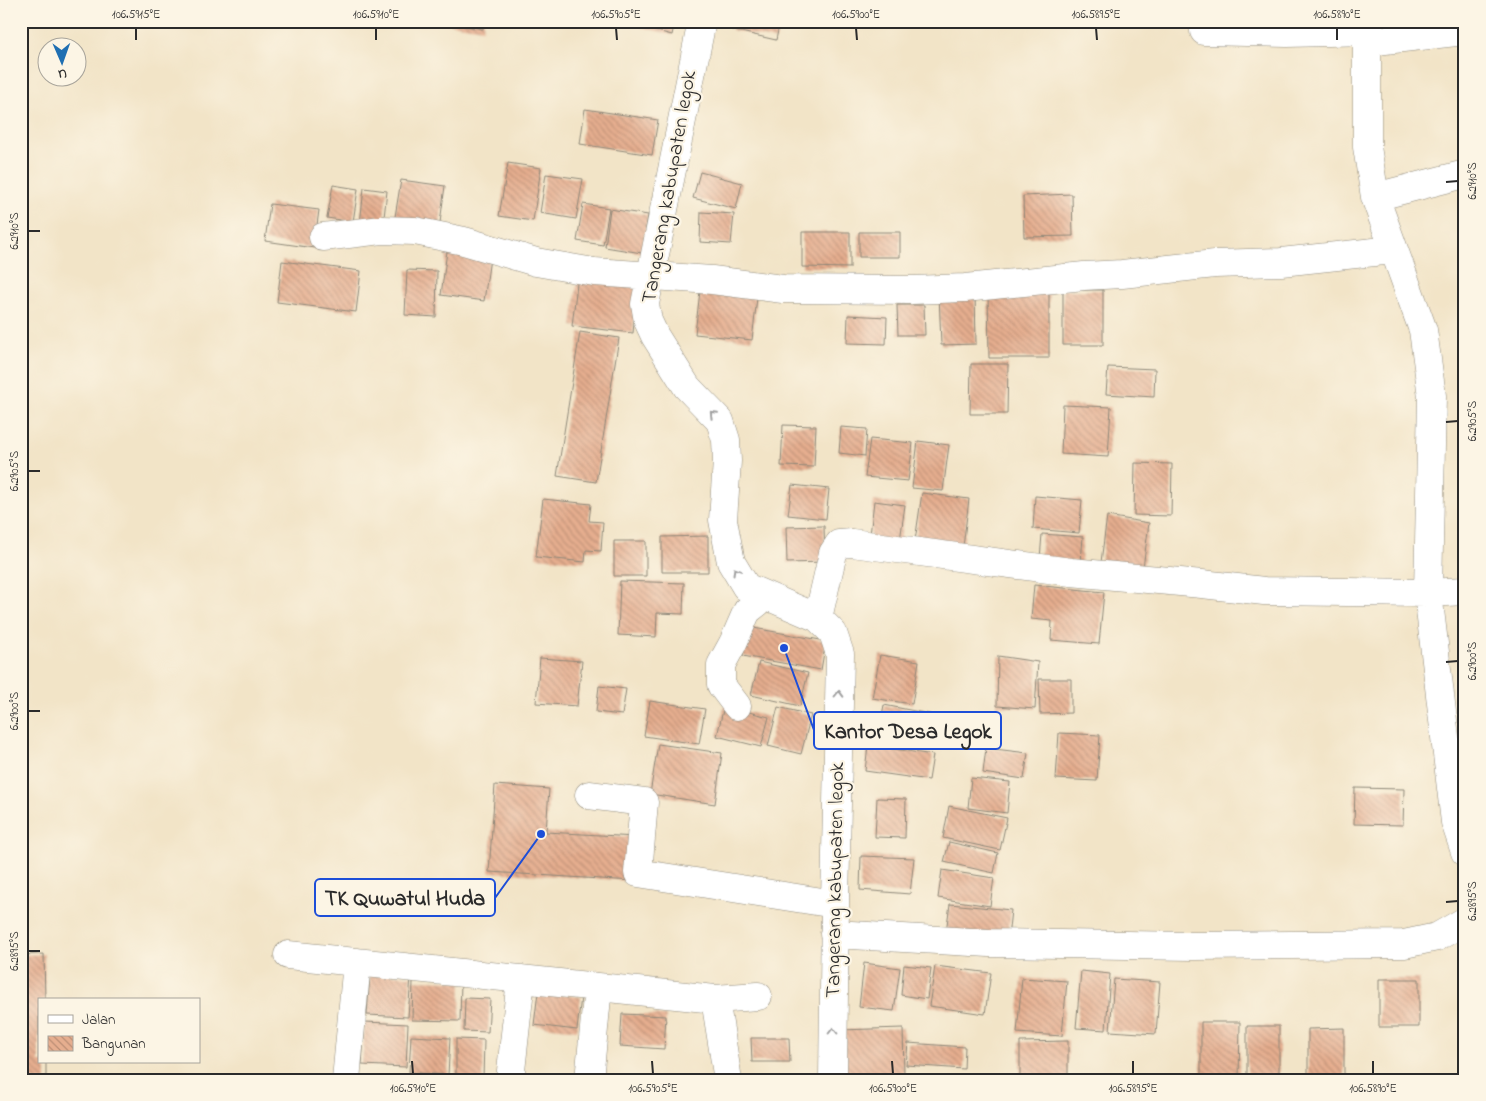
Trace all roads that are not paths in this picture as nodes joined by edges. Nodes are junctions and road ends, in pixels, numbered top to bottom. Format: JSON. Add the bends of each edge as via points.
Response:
{"nodes":[{"id":1,"x":702,"y":21,"type":"edge"},
{"id":2,"x":1465,"y":30,"type":"edge"},
{"id":3,"x":1369,"y":31,"type":"edge"},
{"id":4,"x":1204,"y":32,"type":"dead end"},
{"id":5,"x":1465,"y":174,"type":"edge"},
{"id":6,"x":1375,"y":197,"type":"junction"},
{"id":7,"x":323,"y":238,"type":"dead end"},
{"id":8,"x":1393,"y":250,"type":"junction"},
{"id":9,"x":651,"y":275,"type":"junction"},
{"id":10,"x":1465,"y":590,"type":"edge"},
{"id":11,"x":1428,"y":593,"type":"junction"},
{"id":12,"x":766,"y":596,"type":"junction"},
{"id":13,"x":818,"y":618,"type":"junction"},
{"id":14,"x":737,"y":706,"type":"dead end"},
{"id":15,"x":589,"y":795,"type":"dead end"},
{"id":16,"x":1465,"y":852,"type":"edge"},
{"id":17,"x":834,"y":904,"type":"junction"},
{"id":18,"x":1465,"y":921,"type":"edge"},
{"id":19,"x":834,"y":934,"type":"junction"},
{"id":20,"x":288,"y":955,"type":"dead end"},
{"id":21,"x":357,"y":962,"type":"junction"},
{"id":22,"x":521,"y":979,"type":"junction"},
{"id":23,"x":598,"y":987,"type":"junction"},
{"id":24,"x":758,"y":996,"type":"dead end"},
{"id":25,"x":715,"y":999,"type":"junction"},
{"id":26,"x":346,"y":1080,"type":"edge"},
{"id":27,"x":510,"y":1080,"type":"edge"},
{"id":28,"x":589,"y":1080,"type":"edge"},
{"id":29,"x":728,"y":1080,"type":"edge"},
{"id":30,"x":833,"y":1080,"type":"edge"}],
"edges":[{"from":1,"to":9,"type":"street","name":"Tangerang kabupaten legok"},
{"from":2,"to":3,"type":"street"},
{"from":3,"to":4,"type":"street"},
{"from":3,"to":6,"type":"street","via":[[1367,147]]},
{"from":5,"to":6,"type":"street"},
{"from":6,"to":8,"type":"street"},
{"from":7,"to":9,"type":"street","via":[[382,230],[415,231],[536,262],[594,272]]},
{"from":8,"to":9,"type":"street","via":[[1281,262],[1215,264],[965,288],[912,290],[783,289]]},
{"from":8,"to":11,"type":"street","via":[[1422,330],[1432,396]]},
{"from":12,"to":9,"type":"street","name":"Tangerang kabupaten legok","one_way":true,"via":[[746,588],[731,562],[723,520],[726,440],[720,421],[687,387],[648,321],[646,304]]},
{"from":10,"to":11,"type":"street"},
{"from":11,"to":13,"type":"street","via":[[1264,590],[1071,572],[852,543],[839,544],[833,553]]},
{"from":11,"to":16,"type":"street","via":[[1455,822]]},
{"from":12,"to":13,"type":"street","name":"Tangerang kabupaten legok"},
{"from":12,"to":14,"type":"street","via":[[746,611],[720,665],[721,685]]},
{"from":17,"to":13,"type":"street","name":"Tangerang kabupaten legok","one_way":true,"via":[[840,654],[833,633]]},
{"from":15,"to":17,"type":"street","via":[[644,802],[638,873]]},
{"from":17,"to":19,"type":"street","name":"Tangerang kabupaten legok"},
{"from":18,"to":19,"type":"street","via":[[1437,937],[1404,944],[1193,946],[989,943]]},
{"from":30,"to":19,"type":"street","name":"Tangerang kabupaten legok","one_way":true},
{"from":20,"to":21,"type":"street"},
{"from":21,"to":22,"type":"street"},
{"from":21,"to":26,"type":"street"},
{"from":22,"to":23,"type":"street"},
{"from":22,"to":27,"type":"street"},
{"from":23,"to":25,"type":"street"},
{"from":23,"to":28,"type":"street"},
{"from":24,"to":25,"type":"street"},
{"from":25,"to":29,"type":"street"}]}
